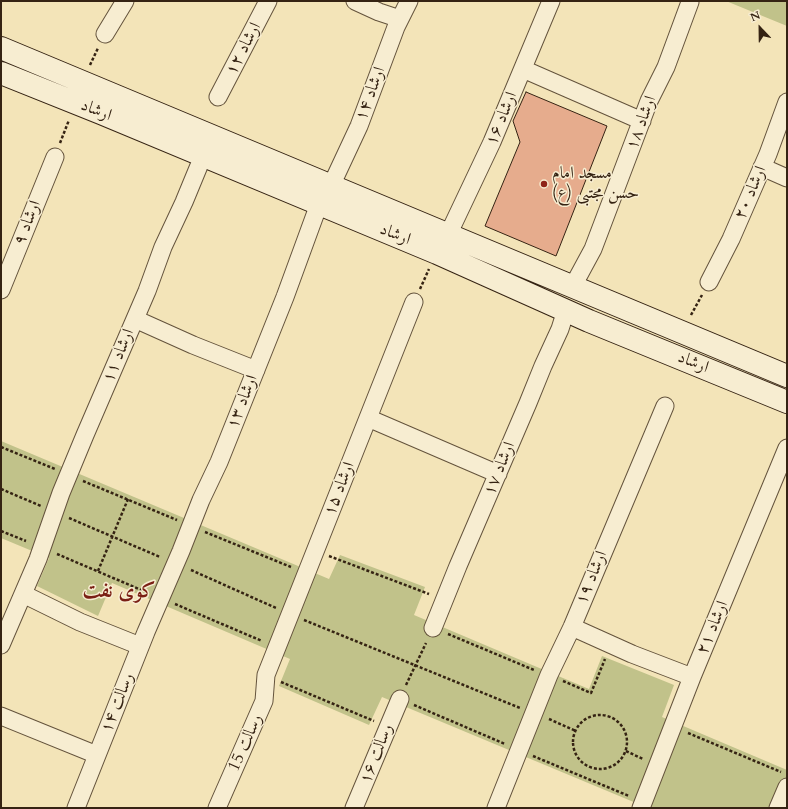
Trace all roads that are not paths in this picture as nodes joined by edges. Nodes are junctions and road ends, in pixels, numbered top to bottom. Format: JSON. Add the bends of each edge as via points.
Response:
{"nodes":[{"id":1,"x":125,"y":1,"type":"edge"},
{"id":2,"x":268,"y":1,"type":"edge"},
{"id":3,"x":355,"y":1,"type":"edge"},
{"id":4,"x":409,"y":1,"type":"edge"},
{"id":5,"x":551,"y":1,"type":"edge"},
{"id":6,"x":690,"y":2,"type":"dead end"},
{"id":7,"x":400,"y":19,"type":"junction"},
{"id":8,"x":105,"y":34,"type":"road end"},
{"id":9,"x":1,"y":48,"type":"edge"},
{"id":10,"x":34,"y":62,"type":"junction"},
{"id":11,"x":523,"y":69,"type":"junction"},
{"id":12,"x":1,"y":73,"type":"edge"},
{"id":13,"x":26,"y":83,"type":"junction"},
{"id":14,"x":218,"y":97,"type":"dead end"},
{"id":15,"x":787,"y":102,"type":"edge"},
{"id":16,"x":642,"y":121,"type":"junction"},
{"id":17,"x":203,"y":156,"type":"junction"},
{"id":18,"x":56,"y":157,"type":"road end"},
{"id":19,"x":762,"y":167,"type":"junction"},
{"id":20,"x":268,"y":171,"type":"junction"},
{"id":21,"x":787,"y":178,"type":"edge"},
{"id":22,"x":331,"y":186,"type":"junction"},
{"id":23,"x":319,"y":204,"type":"junction"},
{"id":24,"x":448,"y":234,"type":"junction"},
{"id":25,"x":508,"y":259,"type":"junction"},
{"id":26,"x":5,"y":267,"type":"edge"},
{"id":27,"x":499,"y":280,"type":"junction"},
{"id":28,"x":709,"y":282,"type":"road end"},
{"id":29,"x":573,"y":286,"type":"junction"},
{"id":30,"x":1,"y":290,"type":"edge"},
{"id":31,"x":414,"y":302,"type":"road end"},
{"id":32,"x":566,"y":310,"type":"junction"},
{"id":33,"x":135,"y":319,"type":"junction"},
{"id":34,"x":256,"y":370,"type":"junction"},
{"id":35,"x":787,"y":376,"type":"edge"},
{"id":36,"x":787,"y":402,"type":"edge"},
{"id":37,"x":665,"y":406,"type":"dead end"},
{"id":38,"x":368,"y":418,"type":"junction"},
{"id":39,"x":787,"y":448,"type":"edge"},
{"id":40,"x":498,"y":474,"type":"junction"},
{"id":41,"x":23,"y":594,"type":"junction"},
{"id":42,"x":160,"y":598,"type":"joint"},
{"id":43,"x":572,"y":627,"type":"junction"},
{"id":44,"x":434,"y":628,"type":"road end"},
{"id":45,"x":1,"y":645,"type":"edge"},
{"id":46,"x":140,"y":646,"type":"junction"},
{"id":47,"x":266,"y":676,"type":"joint"},
{"id":48,"x":692,"y":677,"type":"junction"},
{"id":49,"x":400,"y":699,"type":"road end"},
{"id":50,"x":1,"y":716,"type":"edge"},
{"id":51,"x":96,"y":755,"type":"junction"},
{"id":52,"x":787,"y":786,"type":"edge"},
{"id":53,"x":221,"y":807,"type":"edge"},
{"id":54,"x":76,"y":808,"type":"edge"},
{"id":55,"x":354,"y":808,"type":"edge"},
{"id":56,"x":496,"y":808,"type":"edge"},
{"id":57,"x":641,"y":808,"type":"edge"},
{"id":58,"x":778,"y":808,"type":"edge"}],
"edges":[{"from":1,"to":8,"type":"street"},
{"from":2,"to":14,"type":"street","name":"ارشاد ۱۲"},
{"from":3,"to":7,"type":"street"},
{"from":4,"to":7,"type":"street","name":"ارشاد ۱۴"},
{"from":5,"to":11,"type":"street","name":"ارشاد ۱۶"},
{"from":6,"to":16,"type":"street","name":"ارشاد ۱۸","via":[[666,67]]},
{"from":7,"to":22,"type":"street","name":"ارشاد ۱۴","via":[[362,119]]},
{"from":9,"to":10,"type":"street","name":"ارشاد"},
{"from":10,"to":13,"type":"street"},
{"from":10,"to":20,"type":"street","name":"ارشاد","via":[[82,82]]},
{"from":11,"to":16,"type":"street"},
{"from":11,"to":24,"type":"street","name":"ارشاد ۱۶"},
{"from":12,"to":13,"type":"street","name":"ارشاد"},
{"from":13,"to":17,"type":"street","name":"ارشاد"},
{"from":15,"to":19,"type":"street","name":"ارشاد ۲۰"},
{"from":16,"to":29,"type":"street","name":"ارشاد ۱۸","via":[[593,250]]},
{"from":17,"to":20,"type":"street","name":"ارشاد"},
{"from":17,"to":33,"type":"street","name":"ارشاد ۱۱","via":[[163,246]]},
{"from":18,"to":26,"type":"street","name":"ارشاد ۹"},
{"from":19,"to":21,"type":"street"},
{"from":19,"to":28,"type":"street","name":"ارشاد ۲۰"},
{"from":20,"to":22,"type":"street","name":"ارشاد"},
{"from":20,"to":23,"type":"street","name":"ارشاد"},
{"from":22,"to":24,"type":"street","name":"ارشاد"},
{"from":23,"to":27,"type":"street","name":"ارشاد"},
{"from":23,"to":34,"type":"street","name":"ارشاد ۱۳"},
{"from":24,"to":25,"type":"street","name":"ارشاد"},
{"from":25,"to":27,"type":"street"},
{"from":25,"to":29,"type":"street","name":"ارشاد"},
{"from":26,"to":30,"type":"street","name":"ارشاد ۹"},
{"from":27,"to":32,"type":"street","name":"ارشاد"},
{"from":29,"to":35,"type":"street","name":"ارشاد"},
{"from":31,"to":38,"type":"street","name":"ارشاد ۱۵"},
{"from":32,"to":36,"type":"street","name":"ارشاد"},
{"from":32,"to":40,"type":"street","name":"ارشاد ۱۷"},
{"from":33,"to":34,"type":"street"},
{"from":33,"to":41,"type":"street","name":"ارشاد ۱۱","via":[[69,475]]},
{"from":34,"to":42,"type":"street","name":"ارشاد ۱۳"},
{"from":37,"to":43,"type":"street","name":"ارشاد ۱۹"},
{"from":38,"to":40,"type":"street"},
{"from":38,"to":47,"type":"street","name":"ارشاد ۱۵"},
{"from":39,"to":48,"type":"street","name":"ارشاد ۲۱"},
{"from":40,"to":44,"type":"street","name":"ارشاد ۱۷"},
{"from":41,"to":45,"type":"street","name":"ارشاد ۱۱"},
{"from":41,"to":46,"type":"street","via":[[80,622]]},
{"from":42,"to":46,"type":"street","name":"رسالت ۱۴"},
{"from":43,"to":48,"type":"street","via":[[611,646]]},
{"from":43,"to":56,"type":"street","name":"ارشاد ۱۹","via":[[549,676]]},
{"from":46,"to":51,"type":"street","name":"رسالت ۱۴"},
{"from":47,"to":53,"type":"street","name":"رسالت 15","via":[[264,701]]},
{"from":48,"to":57,"type":"street","name":"ارشاد ۲۱"},
{"from":49,"to":55,"type":"street","name":"رسالت ۱۶"},
{"from":50,"to":51,"type":"street"},
{"from":51,"to":54,"type":"street","name":"رسالت ۱۴"},
{"from":52,"to":58,"type":"street"}]}
